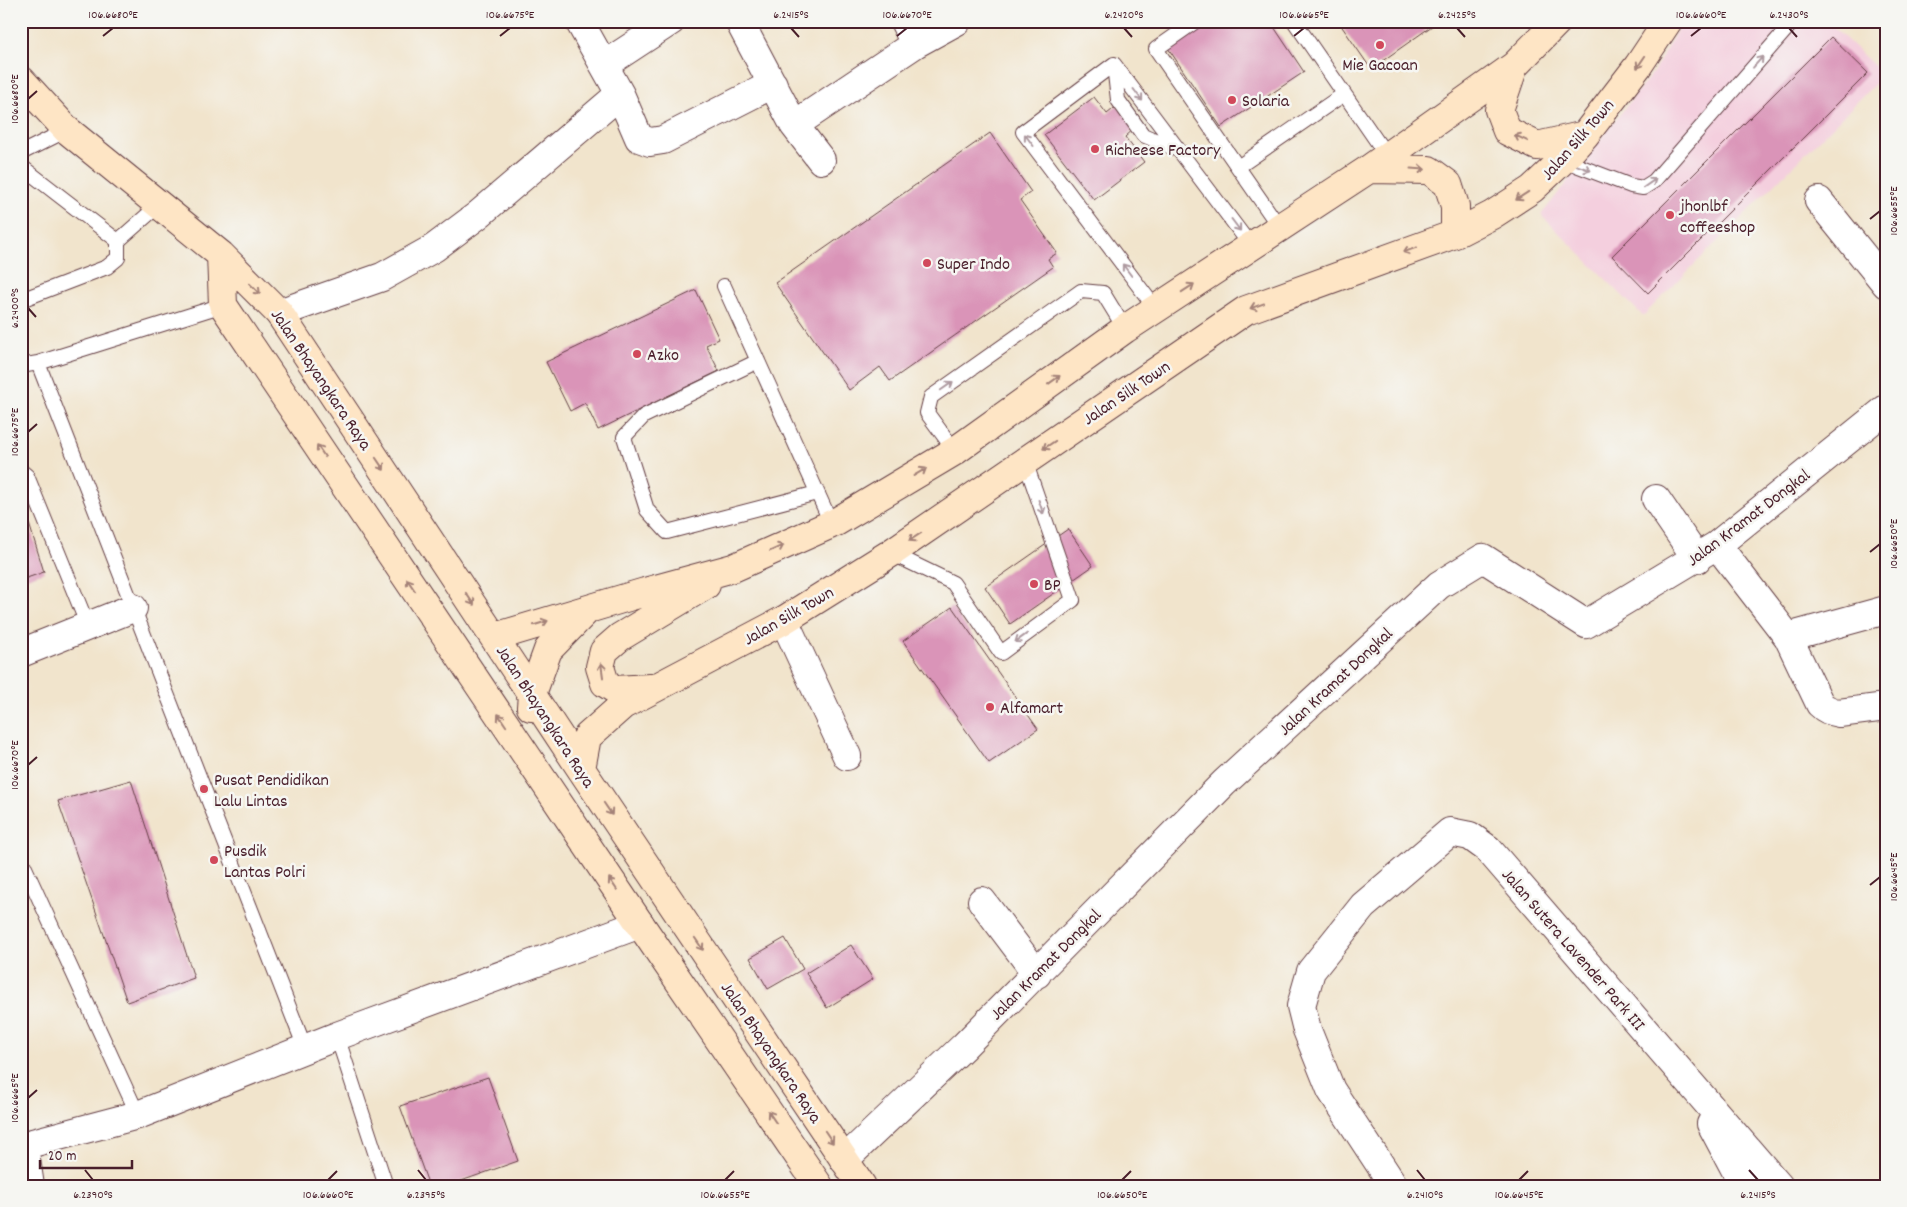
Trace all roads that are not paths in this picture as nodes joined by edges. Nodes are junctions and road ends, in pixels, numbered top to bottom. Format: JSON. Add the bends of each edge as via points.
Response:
{"nodes":[{"id":1,"x":579,"y":21,"type":"edge"},
{"id":2,"x":672,"y":21,"type":"edge"},
{"id":3,"x":739,"y":21,"type":"edge"},
{"id":4,"x":957,"y":21,"type":"edge"},
{"id":5,"x":1196,"y":21,"type":"edge"},
{"id":6,"x":1294,"y":21,"type":"edge"},
{"id":7,"x":1558,"y":21,"type":"edge"},
{"id":8,"x":1668,"y":21,"type":"edge"},
{"id":9,"x":1790,"y":21,"type":"edge"},
{"id":10,"x":910,"y":33,"type":"edge"},
{"id":11,"x":1114,"y":64,"type":"junction"},
{"id":12,"x":604,"y":65,"type":"junction"},
{"id":13,"x":1514,"y":66,"type":"junction"},
{"id":14,"x":21,"y":80,"type":"edge"},
{"id":15,"x":773,"y":84,"type":"junction"},
{"id":16,"x":620,"y":94,"type":"junction"},
{"id":17,"x":1344,"y":94,"type":"junction"},
{"id":18,"x":794,"y":125,"type":"junction"},
{"id":19,"x":67,"y":130,"type":"junction"},
{"id":20,"x":1585,"y":135,"type":"junction"},
{"id":21,"x":1180,"y":151,"type":"junction"},
{"id":22,"x":21,"y":153,"type":"edge"},
{"id":23,"x":821,"y":160,"type":"dead end"},
{"id":24,"x":1562,"y":160,"type":"junction"},
{"id":25,"x":1378,"y":162,"type":"junction"},
{"id":26,"x":21,"y":166,"type":"edge"},
{"id":27,"x":1238,"y":167,"type":"junction"},
{"id":28,"x":1819,"y":202,"type":"dead end"},
{"id":29,"x":160,"y":204,"type":"junction"},
{"id":30,"x":1280,"y":228,"type":"junction"},
{"id":31,"x":1456,"y":234,"type":"junction"},
{"id":32,"x":118,"y":241,"type":"junction"},
{"id":33,"x":1251,"y":246,"type":"junction"},
{"id":34,"x":221,"y":255,"type":"junction"},
{"id":35,"x":1886,"y":284,"type":"edge"},
{"id":36,"x":724,"y":286,"type":"dead end"},
{"id":37,"x":21,"y":300,"type":"edge"},
{"id":38,"x":223,"y":305,"type":"junction"},
{"id":39,"x":1156,"y":309,"type":"junction"},
{"id":40,"x":279,"y":313,"type":"junction"},
{"id":41,"x":1125,"y":329,"type":"junction"},
{"id":42,"x":758,"y":361,"type":"junction"},
{"id":43,"x":38,"y":363,"type":"junction"},
{"id":44,"x":21,"y":366,"type":"edge"},
{"id":45,"x":1886,"y":409,"type":"edge"},
{"id":46,"x":955,"y":451,"type":"junction"},
{"id":47,"x":1025,"y":461,"type":"junction"},
{"id":48,"x":21,"y":471,"type":"edge"},
{"id":49,"x":817,"y":493,"type":"junction"},
{"id":50,"x":1656,"y":499,"type":"dead end"},
{"id":51,"x":836,"y":522,"type":"junction"},
{"id":52,"x":1706,"y":552,"type":"junction"},
{"id":53,"x":891,"y":553,"type":"junction"},
{"id":54,"x":733,"y":568,"type":"junction"},
{"id":55,"x":134,"y":608,"type":"junction"},
{"id":56,"x":588,"y":609,"type":"junction"},
{"id":57,"x":1886,"y":610,"type":"edge"},
{"id":58,"x":784,"y":620,"type":"junction"},
{"id":59,"x":88,"y":626,"type":"junction"},
{"id":60,"x":495,"y":637,"type":"junction"},
{"id":61,"x":1788,"y":637,"type":"junction"},
{"id":62,"x":21,"y":653,"type":"edge"},
{"id":63,"x":656,"y":687,"type":"junction"},
{"id":64,"x":532,"y":694,"type":"junction"},
{"id":65,"x":1886,"y":707,"type":"edge"},
{"id":66,"x":526,"y":756,"type":"junction"},
{"id":67,"x":847,"y":756,"type":"dead end"},
{"id":68,"x":581,"y":769,"type":"junction"},
{"id":69,"x":21,"y":859,"type":"edge"},
{"id":70,"x":982,"y":901,"type":"dead end"},
{"id":71,"x":640,"y":924,"type":"junction"},
{"id":72,"x":1037,"y":974,"type":"junction"},
{"id":73,"x":337,"y":1036,"type":"junction"},
{"id":74,"x":305,"y":1048,"type":"junction"},
{"id":75,"x":1688,"y":1081,"type":"junction"},
{"id":76,"x":138,"y":1115,"type":"junction"},
{"id":77,"x":22,"y":1146,"type":"edge"},
{"id":78,"x":844,"y":1160,"type":"junction"},
{"id":79,"x":30,"y":1186,"type":"edge"},
{"id":80,"x":386,"y":1186,"type":"edge"},
{"id":81,"x":819,"y":1186,"type":"edge"},
{"id":82,"x":862,"y":1186,"type":"edge"},
{"id":83,"x":1394,"y":1186,"type":"edge"},
{"id":84,"x":1744,"y":1186,"type":"edge"},
{"id":85,"x":1779,"y":1186,"type":"edge"}],
"edges":[{"from":1,"to":12,"type":"street"},
{"from":2,"to":12,"type":"street"},
{"from":3,"to":15,"type":"street"},
{"from":4,"to":10,"type":"street"},
{"from":5,"to":27,"type":"lane","via":[[1156,49]]},
{"from":6,"to":17,"type":"lane"},
{"from":7,"to":13,"type":"main road"},
{"from":8,"to":20,"type":"main road","name":"Jalan Silk Town","one_way":true},
{"from":24,"to":9,"type":"lane","one_way":true,"via":[[1644,188],[1654,181],[1790,26]]},
{"from":10,"to":18,"type":"street"},
{"from":11,"to":21,"type":"lane","one_way":true},
{"from":11,"to":21,"type":"lane","via":[[1118,100],[1143,135]]},
{"from":39,"to":11,"type":"lane","one_way":true,"via":[[1023,132]]},
{"from":12,"to":16,"type":"street"},
{"from":20,"to":13,"type":"main road","one_way":true,"via":[[1537,146],[1507,131],[1499,110]]},
{"from":13,"to":25,"type":"main road"},
{"from":14,"to":19,"type":"main road","name":"Jalan Bhayangkara Raya"},
{"from":15,"to":16,"type":"street","via":[[663,140],[650,142],[639,138]]},
{"from":15,"to":18,"type":"street"},
{"from":16,"to":40,"type":"street","via":[[478,215],[434,248],[382,277]]},
{"from":17,"to":25,"type":"lane"},
{"from":17,"to":27,"type":"lane"},
{"from":18,"to":23,"type":"street"},
{"from":19,"to":22,"type":"lane"},
{"from":19,"to":29,"type":"main road","name":"Jalan Bhayangkara Raya"},
{"from":20,"to":24,"type":"main road","name":"Jalan Silk Town"},
{"from":21,"to":33,"type":"lane","one_way":true},
{"from":24,"to":31,"type":"main road","name":"Jalan Silk Town","one_way":true,"via":[[1532,189],[1492,216]]},
{"from":25,"to":30,"type":"main road"},
{"from":25,"to":31,"type":"main road","one_way":true,"via":[[1429,170],[1448,184],[1455,206]]},
{"from":26,"to":32,"type":"lane"},
{"from":27,"to":30,"type":"lane"},
{"from":28,"to":35,"type":"street"},
{"from":29,"to":32,"type":"lane"},
{"from":29,"to":34,"type":"main road","name":"Jalan Bhayangkara Raya"},
{"from":30,"to":33,"type":"main road"},
{"from":31,"to":47,"type":"main road","name":"Jalan Silk Town","one_way":true,"via":[[1246,310]]},
{"from":32,"to":37,"type":"lane","via":[[118,258],[107,267]]},
{"from":39,"to":33,"type":"main road","one_way":true},
{"from":34,"to":38,"type":"main road"},
{"from":34,"to":40,"type":"main road","name":"Jalan Bhayangkara Raya","one_way":true},
{"from":36,"to":42,"type":"lane"},
{"from":38,"to":43,"type":"lane"},
{"from":66,"to":38,"type":"main road","name":"Jalan Bhayangkara Raya","one_way":true},
{"from":39,"to":41,"type":"main road"},
{"from":40,"to":60,"type":"main road","name":"Jalan Bhayangkara Raya","one_way":true},
{"from":46,"to":41,"type":"main road","one_way":true},
{"from":46,"to":41,"type":"lane","one_way":true,"via":[[927,413],[931,397],[1081,291],[1103,293]]},
{"from":42,"to":49,"type":"lane"},
{"from":42,"to":49,"type":"lane","via":[[644,416],[624,437],[648,510],[667,532]]},
{"from":43,"to":44,"type":"lane"},
{"from":43,"to":55,"type":"lane"},
{"from":45,"to":52,"type":"street","name":"Jalan Kramat Dongkal"},
{"from":51,"to":46,"type":"main road","one_way":true},
{"from":47,"to":53,"type":"main road","name":"Jalan Silk Town","one_way":true},
{"from":47,"to":53,"type":"lane","one_way":true,"via":[[1073,600],[1001,652],[953,583]]},
{"from":48,"to":59,"type":"lane","via":[[27,476]]},
{"from":49,"to":51,"type":"lane","via":[[827,514]]},
{"from":50,"to":52,"type":"street"},
{"from":54,"to":51,"type":"main road","one_way":true},
{"from":52,"to":61,"type":"street"},
{"from":52,"to":72,"type":"street","name":"Jalan Kramat Dongkal","via":[[1586,624],[1483,558],[1453,576],[1439,585],[1224,783]]},
{"from":53,"to":58,"type":"main road","name":"Jalan Silk Town"},
{"from":54,"to":56,"type":"main road"},
{"from":63,"to":54,"type":"main road","one_way":true,"via":[[616,690],[605,682],[600,666],[604,651],[620,637]]},
{"from":55,"to":59,"type":"street"},
{"from":55,"to":74,"type":"lane"},
{"from":60,"to":56,"type":"main road","one_way":true},
{"from":56,"to":64,"type":"main road","via":[[548,650]]},
{"from":57,"to":61,"type":"street"},
{"from":58,"to":63,"type":"main road","name":"Jalan Silk Town"},
{"from":58,"to":67,"type":"street"},
{"from":59,"to":62,"type":"street"},
{"from":60,"to":64,"type":"main road","name":"Jalan Bhayangkara Raya"},
{"from":61,"to":65,"type":"street","via":[[1823,707],[1839,713]]},
{"from":63,"to":68,"type":"main road","name":"Jalan Silk Town","via":[[622,705],[587,737]]},
{"from":64,"to":66,"type":"main road"},
{"from":64,"to":68,"type":"main road","name":"Jalan Bhayangkara Raya"},
{"from":71,"to":66,"type":"main road","name":"Jalan Bhayangkara Raya","one_way":true},
{"from":68,"to":78,"type":"main road","name":"Jalan Bhayangkara Raya","one_way":true},
{"from":69,"to":76,"type":"lane"},
{"from":70,"to":72,"type":"street"},
{"from":71,"to":73,"type":"street"},
{"from":81,"to":71,"type":"main road","name":"Jalan Bhayangkara Raya","one_way":true},
{"from":72,"to":78,"type":"street","name":"Jalan Kramat Dongkal"},
{"from":73,"to":74,"type":"street"},
{"from":73,"to":80,"type":"lane"},
{"from":74,"to":76,"type":"street"},
{"from":75,"to":83,"type":"street","name":"Jalan Sutera Lavender Park III","via":[[1488,849],[1470,836],[1450,832],[1363,906],[1311,971],[1301,1006],[1331,1090]]},
{"from":75,"to":84,"type":"street","name":"Jalan Sutera Lavender Park III"},
{"from":75,"to":85,"type":"street","name":"Jalan Sutera Lavender Park III"},
{"from":76,"to":77,"type":"street"},
{"from":77,"to":79,"type":"street"},
{"from":78,"to":82,"type":"main road","name":"Jalan Bhayangkara Raya"}]}
